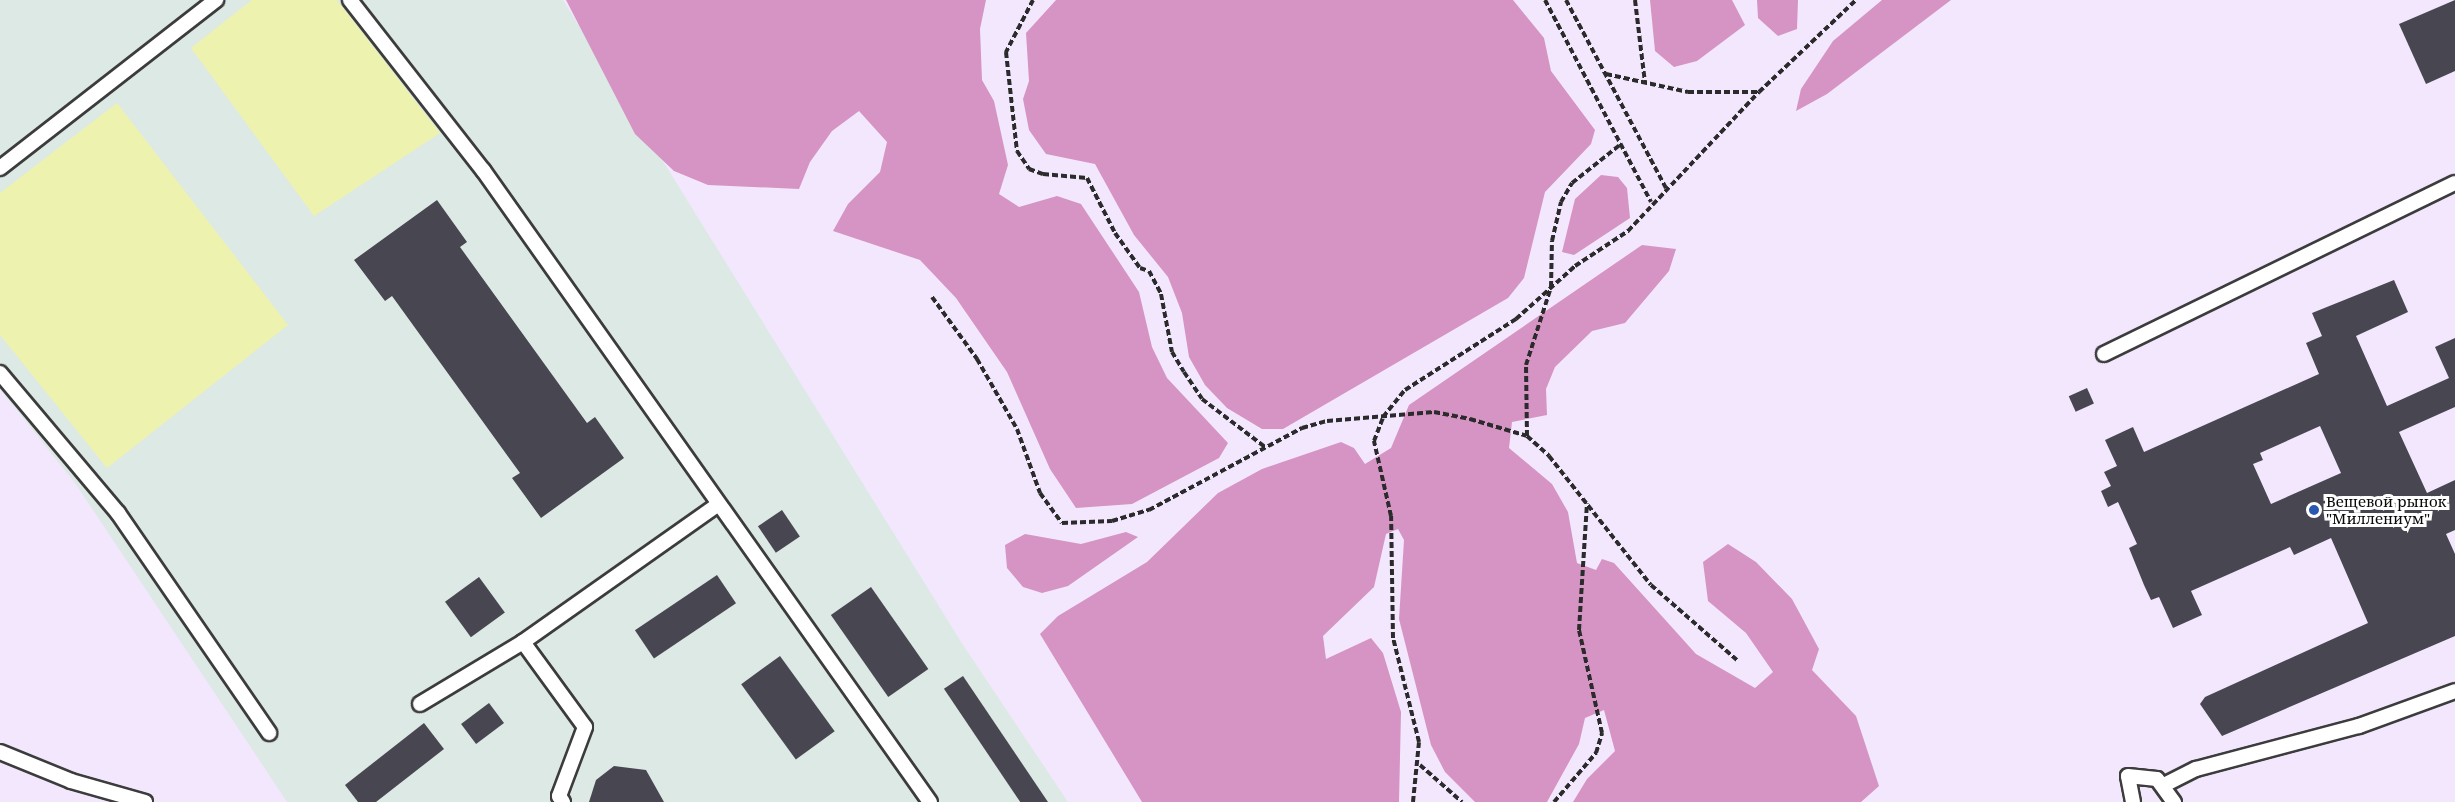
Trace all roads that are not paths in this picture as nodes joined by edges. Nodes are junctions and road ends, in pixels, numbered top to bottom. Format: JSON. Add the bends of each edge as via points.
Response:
{"nodes":[{"id":1,"x":216,"y":0,"type":"edge"},
{"id":2,"x":350,"y":0,"type":"edge"},
{"id":3,"x":0,"y":168,"type":"edge"},
{"id":4,"x":2455,"y":183,"type":"edge"},
{"id":5,"x":2104,"y":354,"type":"dead end"},
{"id":6,"x":0,"y":373,"type":"edge"},
{"id":7,"x":717,"y":505,"type":"junction"},
{"id":8,"x":523,"y":642,"type":"junction"},
{"id":9,"x":2455,"y":690,"type":"edge"},
{"id":10,"x":420,"y":704,"type":"dead end"},
{"id":11,"x":268,"y":732,"type":"dead end"},
{"id":12,"x":0,"y":752,"type":"edge"},
{"id":13,"x":2164,"y":785,"type":"junction"},
{"id":14,"x":145,"y":802,"type":"edge"},
{"id":15,"x":563,"y":802,"type":"edge"},
{"id":16,"x":930,"y":802,"type":"edge"},
{"id":17,"x":2133,"y":802,"type":"edge"},
{"id":18,"x":2174,"y":802,"type":"edge"}],
"edges":[{"from":1,"to":3,"type":"lane"},
{"from":2,"to":7,"type":"lane","via":[[483,170]]},
{"from":4,"to":5,"type":"lane"},
{"from":6,"to":11,"type":"lane","via":[[118,513]]},
{"from":7,"to":8,"type":"lane"},
{"from":7,"to":16,"type":"lane"},
{"from":8,"to":10,"type":"lane"},
{"from":8,"to":15,"type":"lane","via":[[585,728],[559,796]]},
{"from":9,"to":13,"type":"lane","via":[[2359,726],[2196,769]]},
{"from":12,"to":14,"type":"lane","via":[[70,781]]},
{"from":13,"to":17,"type":"lane","via":[[2128,776]]},
{"from":13,"to":18,"type":"lane"}]}
